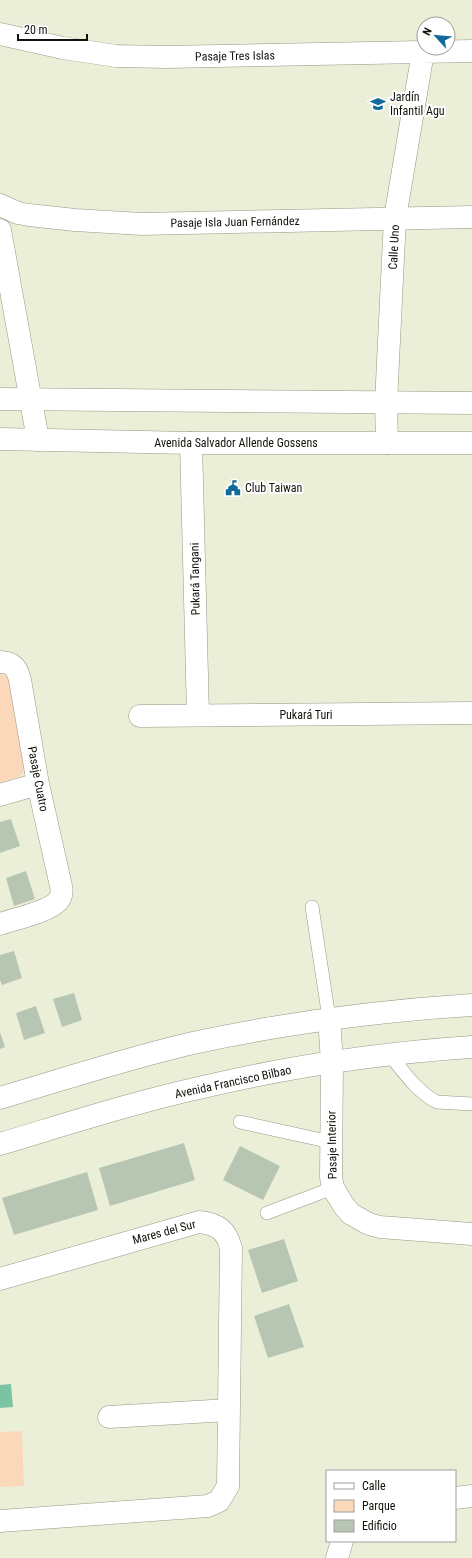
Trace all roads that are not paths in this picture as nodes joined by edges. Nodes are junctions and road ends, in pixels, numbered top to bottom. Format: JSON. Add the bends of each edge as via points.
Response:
{"nodes":[{"id":1,"x":0,"y":34,"type":"edge"},
{"id":2,"x":416,"y":52,"type":"edge"},
{"id":3,"x":456,"y":52,"type":"edge"},
{"id":4,"x":472,"y":52,"type":"edge"},
{"id":5,"x":422,"y":56,"type":"edge"},
{"id":6,"x":0,"y":205,"type":"edge"},
{"id":7,"x":472,"y":217,"type":"edge"},
{"id":8,"x":395,"y":218,"type":"junction"},
{"id":9,"x":0,"y":230,"type":"edge"},
{"id":10,"x":0,"y":399,"type":"edge"},
{"id":11,"x":30,"y":399,"type":"junction"},
{"id":12,"x":386,"y":403,"type":"junction"},
{"id":13,"x":472,"y":403,"type":"edge"},
{"id":14,"x":0,"y":439,"type":"edge"},
{"id":15,"x":38,"y":440,"type":"junction"},
{"id":16,"x":191,"y":443,"type":"junction"},
{"id":17,"x":387,"y":443,"type":"junction"},
{"id":18,"x":472,"y":443,"type":"edge"},
{"id":19,"x":4,"y":662,"type":"edge"},
{"id":20,"x":472,"y":713,"type":"edge"},
{"id":21,"x":198,"y":715,"type":"junction"},
{"id":22,"x":140,"y":716,"type":"dead end"},
{"id":23,"x":38,"y":784,"type":"junction"},
{"id":24,"x":0,"y":795,"type":"edge"},
{"id":25,"x":312,"y":907,"type":"dead end"},
{"id":26,"x":0,"y":924,"type":"edge"},
{"id":27,"x":472,"y":1005,"type":"edge"},
{"id":28,"x":329,"y":1018,"type":"junction"},
{"id":29,"x":472,"y":1047,"type":"edge"},
{"id":30,"x":389,"y":1054,"type":"junction"},
{"id":31,"x":332,"y":1062,"type":"junction"},
{"id":32,"x":0,"y":1098,"type":"edge"},
{"id":33,"x":472,"y":1104,"type":"edge"},
{"id":34,"x":240,"y":1122,"type":"dead end"},
{"id":35,"x":331,"y":1142,"type":"junction"},
{"id":36,"x":0,"y":1144,"type":"edge"},
{"id":37,"x":333,"y":1188,"type":"junction"},
{"id":38,"x":267,"y":1212,"type":"dead end"},
{"id":39,"x":472,"y":1234,"type":"edge"},
{"id":40,"x":0,"y":1280,"type":"edge"},
{"id":41,"x":229,"y":1410,"type":"junction"},
{"id":42,"x":109,"y":1417,"type":"dead end"},
{"id":43,"x":472,"y":1496,"type":"edge"},
{"id":44,"x":456,"y":1498,"type":"edge"},
{"id":45,"x":0,"y":1521,"type":"edge"},
{"id":46,"x":342,"y":1542,"type":"edge"},
{"id":47,"x":337,"y":1558,"type":"edge"}],
"edges":[{"from":1,"to":2,"type":"street","name":"Pasaje Tres Islas","via":[[63,48],[116,56],[167,58]]},
{"from":3,"to":4,"type":"street","name":"Pasaje Tres Islas"},
{"from":5,"to":8,"type":"street","name":"Calle Uno"},
{"from":6,"to":8,"type":"street","name":"Pasaje Isla Juan Fernández","via":[[29,215],[142,224]]},
{"from":7,"to":8,"type":"street","name":"Pasaje Isla Juan Fernández"},
{"from":8,"to":12,"type":"street","name":"Calle Uno"},
{"from":9,"to":11,"type":"street"},
{"from":10,"to":11,"type":"street"},
{"from":11,"to":12,"type":"street"},
{"from":11,"to":15,"type":"street"},
{"from":12,"to":13,"type":"street"},
{"from":12,"to":17,"type":"street","name":"Calle Uno"},
{"from":14,"to":15,"type":"street","name":"Avenida Salvador Allende Gossens"},
{"from":15,"to":16,"type":"street","name":"Avenida Salvador Allende Gossens"},
{"from":16,"to":17,"type":"street","name":"Avenida Salvador Allende Gossens"},
{"from":16,"to":21,"type":"street","name":"Pukará Tangani"},
{"from":17,"to":18,"type":"street","name":"Avenida Salvador Allende Gossens"},
{"from":19,"to":23,"type":"street","name":"Pasaje Cuatro","via":[[14,665],[18,671]]},
{"from":20,"to":21,"type":"street","name":"Pukará Turi"},
{"from":21,"to":22,"type":"street","name":"Pukará Turi"},
{"from":23,"to":24,"type":"street"},
{"from":23,"to":26,"type":"street","name":"Pasaje Cuatro","via":[[62,893],[60,899],[48,908]]},
{"from":25,"to":28,"type":"lane"},
{"from":27,"to":28,"type":"street"},
{"from":28,"to":31,"type":"street","name":"Pasaje Interior"},
{"from":28,"to":32,"type":"street","via":[[192,1044],[123,1061]]},
{"from":29,"to":30,"type":"street","name":"Avenida Francisco Bilbao"},
{"from":30,"to":31,"type":"street","name":"Avenida Francisco Bilbao"},
{"from":30,"to":33,"type":"lane","via":[[424,1094],[432,1099],[437,1102]]},
{"from":31,"to":35,"type":"street","name":"Pasaje Interior"},
{"from":31,"to":36,"type":"street","name":"Avenida Francisco Bilbao","via":[[196,1088],[132,1104]]},
{"from":34,"to":35,"type":"lane"},
{"from":35,"to":37,"type":"street","name":"Pasaje Interior"},
{"from":37,"to":38,"type":"lane"},
{"from":37,"to":39,"type":"street","name":"Pasaje Interior","via":[[344,1206],[360,1220],[369,1224]]},
{"from":40,"to":41,"type":"street","name":"Mares del Sur","via":[[199,1222],[219,1227],[228,1238],[231,1248]]},
{"from":41,"to":42,"type":"street"},
{"from":41,"to":45,"type":"street","name":"Mares del Sur","via":[[228,1486],[219,1501],[208,1506]]},
{"from":43,"to":44,"type":"street"},
{"from":46,"to":47,"type":"street"}]}
